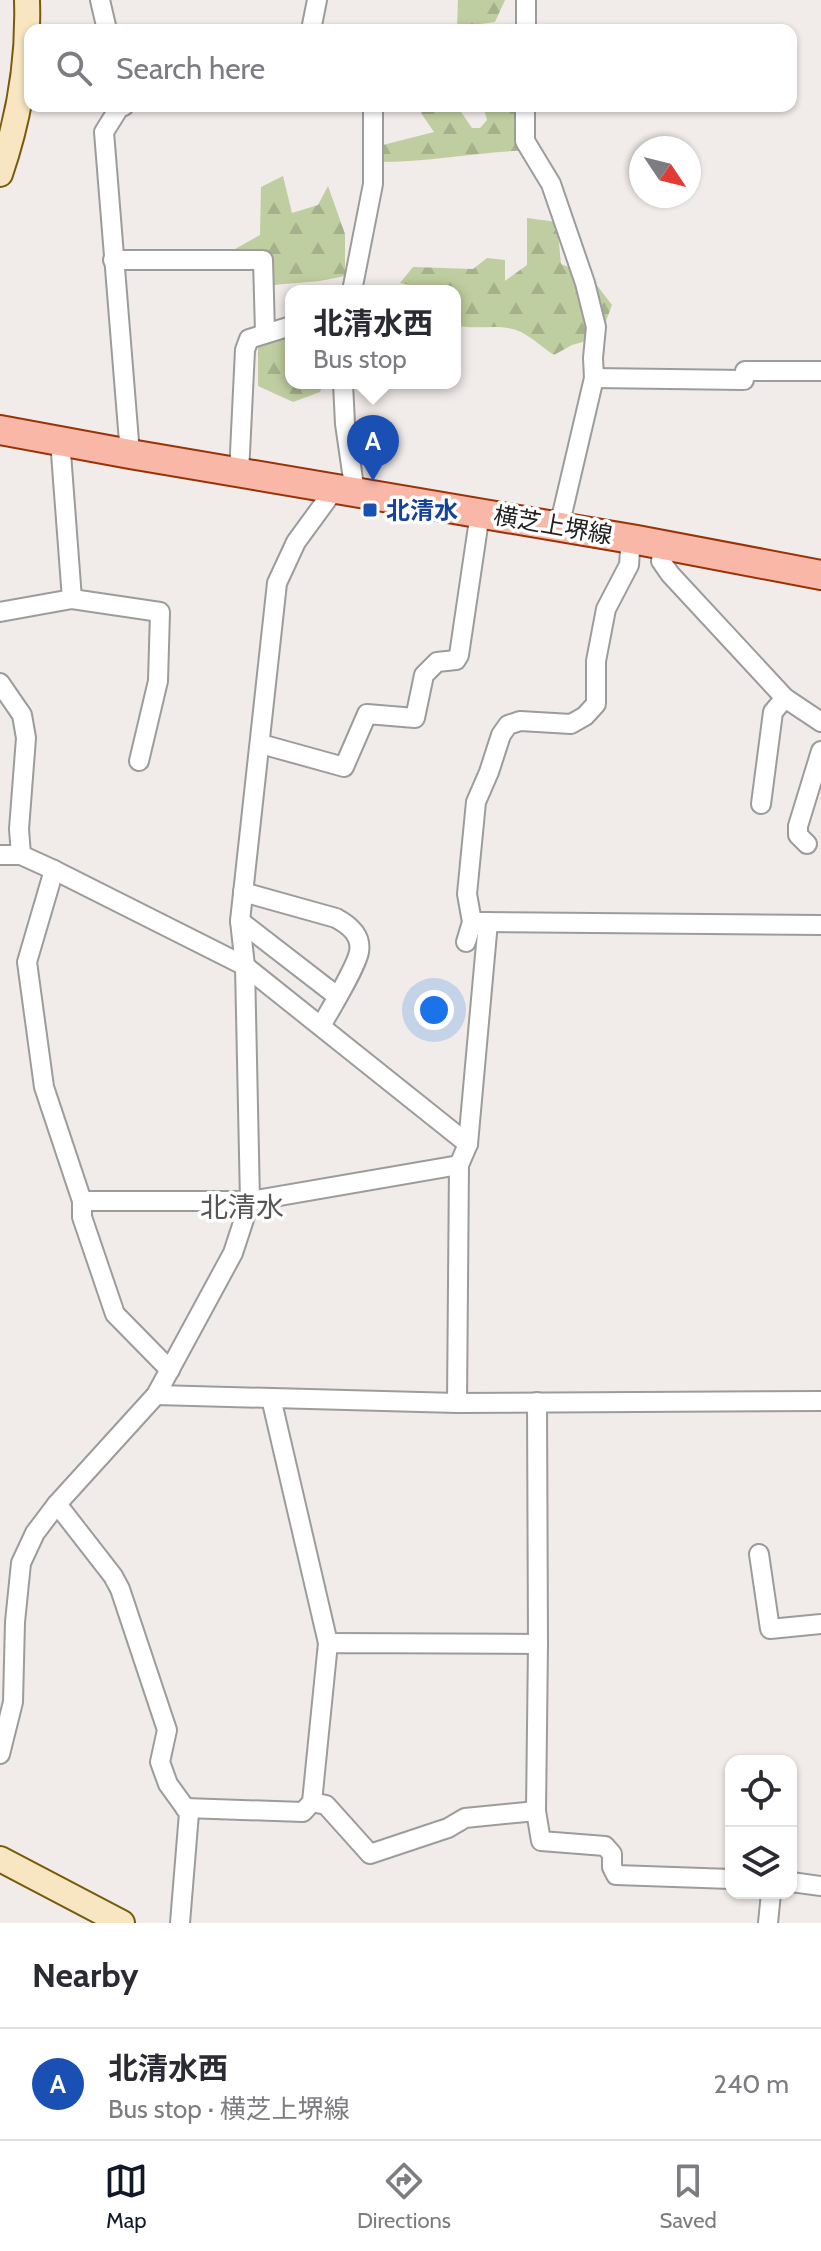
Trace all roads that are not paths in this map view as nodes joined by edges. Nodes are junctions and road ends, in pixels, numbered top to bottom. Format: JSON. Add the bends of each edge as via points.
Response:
{"nodes":[{"id":1,"x":27,"y":0,"type":"edge"},
{"id":2,"x":100,"y":0,"type":"edge"},
{"id":3,"x":317,"y":0,"type":"edge"},
{"id":4,"x":526,"y":0,"type":"edge"},
{"id":5,"x":27,"y":24,"type":"edge"},
{"id":6,"x":106,"y":24,"type":"edge"},
{"id":7,"x":316,"y":24,"type":"edge"},
{"id":8,"x":526,"y":24,"type":"edge"},
{"id":9,"x":24,"y":78,"type":"edge"},
{"id":10,"x":116,"y":112,"type":"edge"},
{"id":11,"x":373,"y":112,"type":"edge"},
{"id":12,"x":525,"y":112,"type":"edge"},
{"id":13,"x":9,"y":115,"type":"edge"},
{"id":14,"x":0,"y":174,"type":"edge"},
{"id":15,"x":113,"y":260,"type":"junction"},
{"id":16,"x":353,"y":285,"type":"edge"},
{"id":17,"x":285,"y":327,"type":"edge"},
{"id":18,"x":265,"y":332,"type":"junction"},
{"id":19,"x":821,"y":371,"type":"edge"},
{"id":20,"x":594,"y":378,"type":"junction"},
{"id":21,"x":343,"y":389,"type":"edge"},
{"id":22,"x":0,"y":430,"type":"edge"},
{"id":23,"x":60,"y":440,"type":"junction"},
{"id":24,"x":130,"y":454,"type":"junction"},
{"id":25,"x":239,"y":473,"type":"junction"},
{"id":26,"x":344,"y":491,"type":"junction"},
{"id":27,"x":480,"y":513,"type":"junction"},
{"id":28,"x":559,"y":527,"type":"junction"},
{"id":29,"x":651,"y":542,"type":"junction"},
{"id":30,"x":821,"y":575,"type":"edge"},
{"id":31,"x":72,"y":599,"type":"junction"},
{"id":32,"x":0,"y":612,"type":"edge"},
{"id":33,"x":0,"y":683,"type":"edge"},
{"id":34,"x":785,"y":698,"type":"junction"},
{"id":35,"x":821,"y":722,"type":"edge"},
{"id":36,"x":261,"y":744,"type":"junction"},
{"id":37,"x":821,"y":751,"type":"edge"},
{"id":38,"x":139,"y":761,"type":"dead end"},
{"id":39,"x":815,"y":794,"type":"edge"},
{"id":40,"x":761,"y":804,"type":"dead end"},
{"id":41,"x":807,"y":844,"type":"dead end"},
{"id":42,"x":0,"y":855,"type":"edge"},
{"id":43,"x":21,"y":855,"type":"junction"},
{"id":44,"x":54,"y":870,"type":"junction"},
{"id":45,"x":243,"y":892,"type":"junction"},
{"id":46,"x":240,"y":921,"type":"junction"},
{"id":47,"x":480,"y":922,"type":"junction"},
{"id":48,"x":821,"y":925,"type":"edge"},
{"id":49,"x":466,"y":942,"type":"dead end"},
{"id":50,"x":245,"y":966,"type":"junction"},
{"id":51,"x":337,"y":996,"type":"junction"},
{"id":52,"x":321,"y":1026,"type":"junction"},
{"id":53,"x":468,"y":1144,"type":"junction"},
{"id":54,"x":459,"y":1165,"type":"junction"},
{"id":55,"x":82,"y":1201,"type":"junction"},
{"id":56,"x":250,"y":1201,"type":"junction"},
{"id":57,"x":170,"y":1370,"type":"junction"},
{"id":58,"x":156,"y":1395,"type":"junction"},
{"id":59,"x":271,"y":1398,"type":"junction"},
{"id":60,"x":821,"y":1401,"type":"edge"},
{"id":61,"x":537,"y":1402,"type":"junction"},
{"id":62,"x":457,"y":1403,"type":"junction"},
{"id":63,"x":57,"y":1504,"type":"junction"},
{"id":64,"x":759,"y":1554,"type":"dead end"},
{"id":65,"x":7,"y":1622,"type":"edge"},
{"id":66,"x":821,"y":1624,"type":"edge"},
{"id":67,"x":328,"y":1643,"type":"junction"},
{"id":68,"x":538,"y":1644,"type":"junction"},
{"id":69,"x":0,"y":1754,"type":"edge"},
{"id":70,"x":312,"y":1802,"type":"junction"},
{"id":71,"x":185,"y":1808,"type":"junction"},
{"id":72,"x":536,"y":1811,"type":"junction"},
{"id":73,"x":0,"y":1859,"type":"edge"},
{"id":74,"x":725,"y":1879,"type":"edge"},
{"id":75,"x":797,"y":1883,"type":"edge"},
{"id":76,"x":821,"y":1886,"type":"edge"},
{"id":77,"x":770,"y":1899,"type":"edge"},
{"id":78,"x":122,"y":1923,"type":"edge"},
{"id":79,"x":180,"y":1923,"type":"edge"},
{"id":80,"x":768,"y":1923,"type":"edge"}],
"edges":[{"from":1,"to":5,"type":"street"},
{"from":2,"to":6,"type":"street"},
{"from":3,"to":7,"type":"street"},
{"from":4,"to":8,"type":"street"},
{"from":9,"to":13,"type":"street"},
{"from":10,"to":15,"type":"street","via":[[104,132]]},
{"from":11,"to":16,"type":"street","via":[[373,184]]},
{"from":12,"to":20,"type":"street","via":[[525,141],[551,184],[589,297],[596,327]]},
{"from":13,"to":14,"type":"street"},
{"from":15,"to":18,"type":"street","via":[[263,260]]},
{"from":15,"to":24,"type":"street"},
{"from":17,"to":18,"type":"street"},
{"from":18,"to":25,"type":"street","via":[[249,339],[245,350]]},
{"from":19,"to":20,"type":"street"},
{"from":20,"to":28,"type":"street"},
{"from":21,"to":26,"type":"street"},
{"from":22,"to":23,"type":"main road","name":"横芝上堺線"},
{"from":23,"to":24,"type":"main road","name":"横芝上堺線"},
{"from":23,"to":31,"type":"street"},
{"from":24,"to":25,"type":"main road","name":"横芝上堺線"},
{"from":25,"to":26,"type":"main road","name":"横芝上堺線"},
{"from":26,"to":27,"type":"main road","name":"横芝上堺線"},
{"from":26,"to":36,"type":"street","via":[[296,542],[277,583]]},
{"from":27,"to":28,"type":"main road","name":"横芝上堺線"},
{"from":27,"to":36,"type":"street","via":[[459,655],[430,666],[415,718],[367,714],[344,767]]},
{"from":28,"to":29,"type":"main road","name":"横芝上堺線"},
{"from":29,"to":30,"type":"main road","name":"横芝上堺線"},
{"from":29,"to":34,"type":"street","via":[[662,565]]},
{"from":29,"to":47,"type":"street","via":[[630,551],[629,565],[606,609],[596,661],[596,704],[571,724],[520,721],[501,735],[476,802],[467,894]]},
{"from":31,"to":32,"type":"street"},
{"from":31,"to":38,"type":"street","via":[[160,612],[158,681]]},
{"from":33,"to":43,"type":"street","via":[[22,715],[26,738]]},
{"from":34,"to":35,"type":"street"},
{"from":34,"to":40,"type":"street","via":[[773,712]]},
{"from":36,"to":45,"type":"street"},
{"from":37,"to":39,"type":"street"},
{"from":39,"to":41,"type":"street","via":[[798,835]]},
{"from":42,"to":43,"type":"street"},
{"from":43,"to":44,"type":"street"},
{"from":44,"to":50,"type":"street"},
{"from":44,"to":55,"type":"street","via":[[27,962],[44,1087]]},
{"from":45,"to":46,"type":"street"},
{"from":45,"to":51,"type":"street","via":[[350,925],[359,952]]},
{"from":46,"to":50,"type":"street"},
{"from":46,"to":51,"type":"street"},
{"from":47,"to":48,"type":"street"},
{"from":47,"to":49,"type":"street"},
{"from":47,"to":53,"type":"street"},
{"from":50,"to":52,"type":"street"},
{"from":50,"to":56,"type":"street"},
{"from":51,"to":52,"type":"street"},
{"from":52,"to":53,"type":"street"},
{"from":53,"to":54,"type":"street"},
{"from":54,"to":56,"type":"street"},
{"from":54,"to":62,"type":"street"},
{"from":55,"to":56,"type":"street"},
{"from":55,"to":57,"type":"street","via":[[82,1217],[115,1314]]},
{"from":56,"to":57,"type":"street","via":[[233,1253]]},
{"from":57,"to":58,"type":"street"},
{"from":58,"to":59,"type":"street"},
{"from":58,"to":63,"type":"street"},
{"from":59,"to":62,"type":"street"},
{"from":59,"to":67,"type":"street"},
{"from":60,"to":61,"type":"street"},
{"from":61,"to":62,"type":"street"},
{"from":61,"to":68,"type":"street"},
{"from":63,"to":65,"type":"street","via":[[21,1563]]},
{"from":63,"to":71,"type":"street","via":[[120,1589],[167,1730],[160,1762]]},
{"from":64,"to":66,"type":"street","via":[[770,1629]]},
{"from":65,"to":69,"type":"street","via":[[13,1702]]},
{"from":67,"to":68,"type":"street"},
{"from":67,"to":70,"type":"street"},
{"from":68,"to":72,"type":"street"},
{"from":70,"to":71,"type":"street","via":[[303,1812]]},
{"from":70,"to":72,"type":"street","via":[[326,1805],[370,1854],[465,1818]]},
{"from":71,"to":79,"type":"street","via":[[189,1813]]},
{"from":72,"to":74,"type":"street","via":[[541,1841],[605,1846],[616,1875]]},
{"from":73,"to":78,"type":"street"},
{"from":75,"to":76,"type":"street"},
{"from":77,"to":80,"type":"street"}]}
